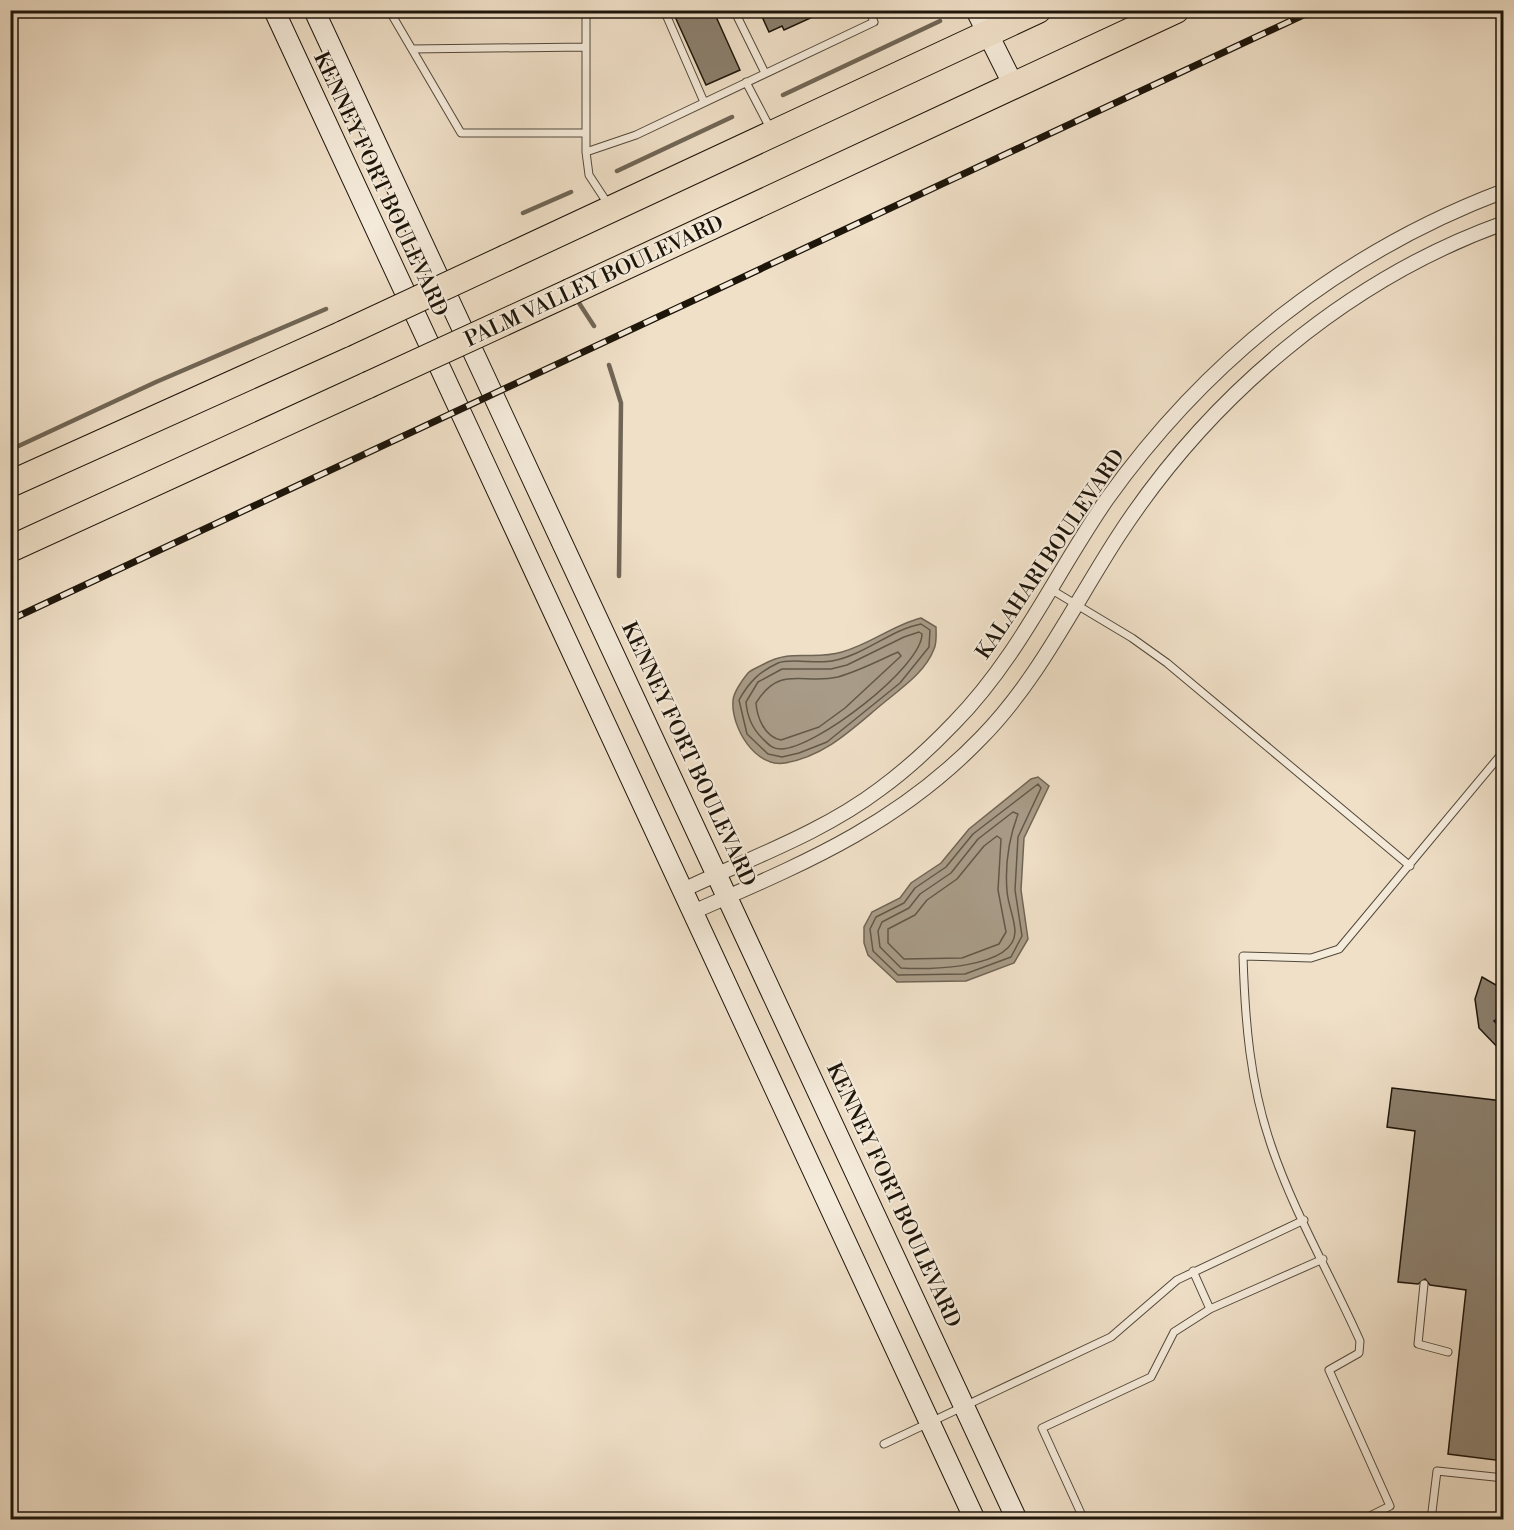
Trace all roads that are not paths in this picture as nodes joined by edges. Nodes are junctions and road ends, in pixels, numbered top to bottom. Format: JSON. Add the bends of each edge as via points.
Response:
{"nodes":[{"id":1,"x":274,"y":10,"type":"edge"},
{"id":2,"x":314,"y":10,"type":"edge"},
{"id":3,"x":389,"y":10,"type":"edge"},
{"id":4,"x":585,"y":10,"type":"edge"},
{"id":5,"x":664,"y":10,"type":"edge"},
{"id":6,"x":734,"y":10,"type":"edge"},
{"id":7,"x":869,"y":10,"type":"edge"},
{"id":8,"x":976,"y":10,"type":"edge"},
{"id":9,"x":1038,"y":10,"type":"edge"},
{"id":10,"x":1176,"y":10,"type":"edge"},
{"id":11,"x":988,"y":34,"type":"junction"},
{"id":12,"x":586,"y":47,"type":"junction"},
{"id":13,"x":412,"y":50,"type":"junction"},
{"id":14,"x":765,"y":73,"type":"junction"},
{"id":15,"x":746,"y":82,"type":"junction"},
{"id":16,"x":1013,"y":84,"type":"junction"},
{"id":17,"x":704,"y":102,"type":"junction"},
{"id":18,"x":586,"y":133,"type":"junction"},
{"id":19,"x":773,"y":133,"type":"junction"},
{"id":20,"x":586,"y":152,"type":"junction"},
{"id":21,"x":1503,"y":191,"type":"edge"},
{"id":22,"x":611,"y":209,"type":"junction"},
{"id":23,"x":1503,"y":222,"type":"edge"},
{"id":24,"x":10,"y":484,"type":"edge"},
{"id":25,"x":10,"y":549,"type":"edge"},
{"id":26,"x":1052,"y":590,"type":"junction"},
{"id":27,"x":1076,"y":605,"type":"junction"},
{"id":28,"x":1503,"y":752,"type":"edge"},
{"id":29,"x":1410,"y":866,"type":"junction"},
{"id":30,"x":718,"y":873,"type":"junction"},
{"id":31,"x":683,"y":890,"type":"junction"},
{"id":32,"x":729,"y":896,"type":"junction"},
{"id":33,"x":693,"y":912,"type":"junction"},
{"id":34,"x":1304,"y":1221,"type":"junction"},
{"id":35,"x":1323,"y":1259,"type":"junction"},
{"id":36,"x":1193,"y":1271,"type":"junction"},
{"id":37,"x":1424,"y":1284,"type":"dead end"},
{"id":38,"x":1210,"y":1309,"type":"junction"},
{"id":39,"x":1449,"y":1352,"type":"dead end"},
{"id":40,"x":965,"y":1407,"type":"junction"},
{"id":41,"x":932,"y":1423,"type":"junction"},
{"id":42,"x":884,"y":1444,"type":"dead end"},
{"id":43,"x":1503,"y":1478,"type":"edge"},
{"id":44,"x":975,"y":1520,"type":"edge"},
{"id":45,"x":1017,"y":1520,"type":"edge"},
{"id":46,"x":1084,"y":1520,"type":"edge"},
{"id":47,"x":1362,"y":1520,"type":"edge"},
{"id":48,"x":1431,"y":1520,"type":"edge"}],
"edges":[{"from":1,"to":31,"type":"main road","name":"KENNEY FORT BOULEVARD"},
{"from":2,"to":30,"type":"main road","name":"KENNEY FORT BOULEVARD"},
{"from":3,"to":13,"type":"lane"},
{"from":4,"to":12,"type":"lane"},
{"from":5,"to":17,"type":"lane"},
{"from":6,"to":14,"type":"lane"},
{"from":7,"to":14,"type":"lane","via":[[874,22]]},
{"from":8,"to":11,"type":"main road"},
{"from":9,"to":11,"type":"highway"},
{"from":10,"to":16,"type":"highway","name":"PALM VALLEY BOULEVARD"},
{"from":11,"to":16,"type":"main road"},
{"from":11,"to":19,"type":"highway"},
{"from":12,"to":13,"type":"lane"},
{"from":12,"to":18,"type":"lane"},
{"from":13,"to":18,"type":"lane","via":[[461,133]]},
{"from":14,"to":15,"type":"lane"},
{"from":15,"to":17,"type":"lane"},
{"from":15,"to":19,"type":"lane"},
{"from":16,"to":25,"type":"highway","name":"PALM VALLEY BOULEVARD","bridge":true},
{"from":17,"to":20,"type":"lane","via":[[636,135]]},
{"from":18,"to":20,"type":"lane"},
{"from":19,"to":22,"type":"highway"},
{"from":20,"to":22,"type":"lane","via":[[588,175]]},
{"from":21,"to":26,"type":"street","name":"KALAHARI BOULEVARD","via":[[1389,244],[1321,285],[1253,337],[1192,395],[1146,449],[1107,500]]},
{"from":22,"to":24,"type":"highway","bridge":true},
{"from":23,"to":27,"type":"street","via":[[1366,290],[1298,340],[1233,396],[1147,495]]},
{"from":26,"to":27,"type":"lane"},
{"from":26,"to":30,"type":"street","name":"KALAHARI BOULEVARD","via":[[1012,654],[976,699],[880,790],[828,821]]},
{"from":27,"to":29,"type":"lane","via":[[1167,663]]},
{"from":27,"to":32,"type":"street","via":[[1017,697],[927,789],[844,843]]},
{"from":28,"to":29,"type":"lane"},
{"from":29,"to":34,"type":"lane","via":[[1332,953],[1311,958],[1243,956],[1245,1024],[1258,1100],[1274,1153]]},
{"from":30,"to":31,"type":"street","name":"KALAHARI BOULEVARD"},
{"from":30,"to":32,"type":"main road","name":"KENNEY FORT BOULEVARD"},
{"from":31,"to":33,"type":"main road","name":"KENNEY FORT BOULEVARD"},
{"from":32,"to":33,"type":"street"},
{"from":32,"to":40,"type":"main road","name":"KENNEY FORT BOULEVARD"},
{"from":33,"to":41,"type":"main road","name":"KENNEY FORT BOULEVARD"},
{"from":34,"to":35,"type":"lane"},
{"from":34,"to":36,"type":"lane"},
{"from":35,"to":38,"type":"lane"},
{"from":35,"to":47,"type":"lane","via":[[1361,1346],[1354,1357],[1329,1370],[1390,1506]]},
{"from":36,"to":38,"type":"lane"},
{"from":36,"to":40,"type":"lane","via":[[1164,1290],[1118,1333]]},
{"from":37,"to":39,"type":"lane","via":[[1418,1344]]},
{"from":38,"to":46,"type":"lane","via":[[1174,1332],[1151,1377],[1042,1428]]},
{"from":40,"to":41,"type":"lane"},
{"from":40,"to":45,"type":"main road","name":"KENNEY FORT BOULEVARD"},
{"from":41,"to":42,"type":"lane"},
{"from":41,"to":44,"type":"main road","name":"KENNEY FORT BOULEVARD"},
{"from":43,"to":48,"type":"lane","via":[[1437,1471]]}]}
